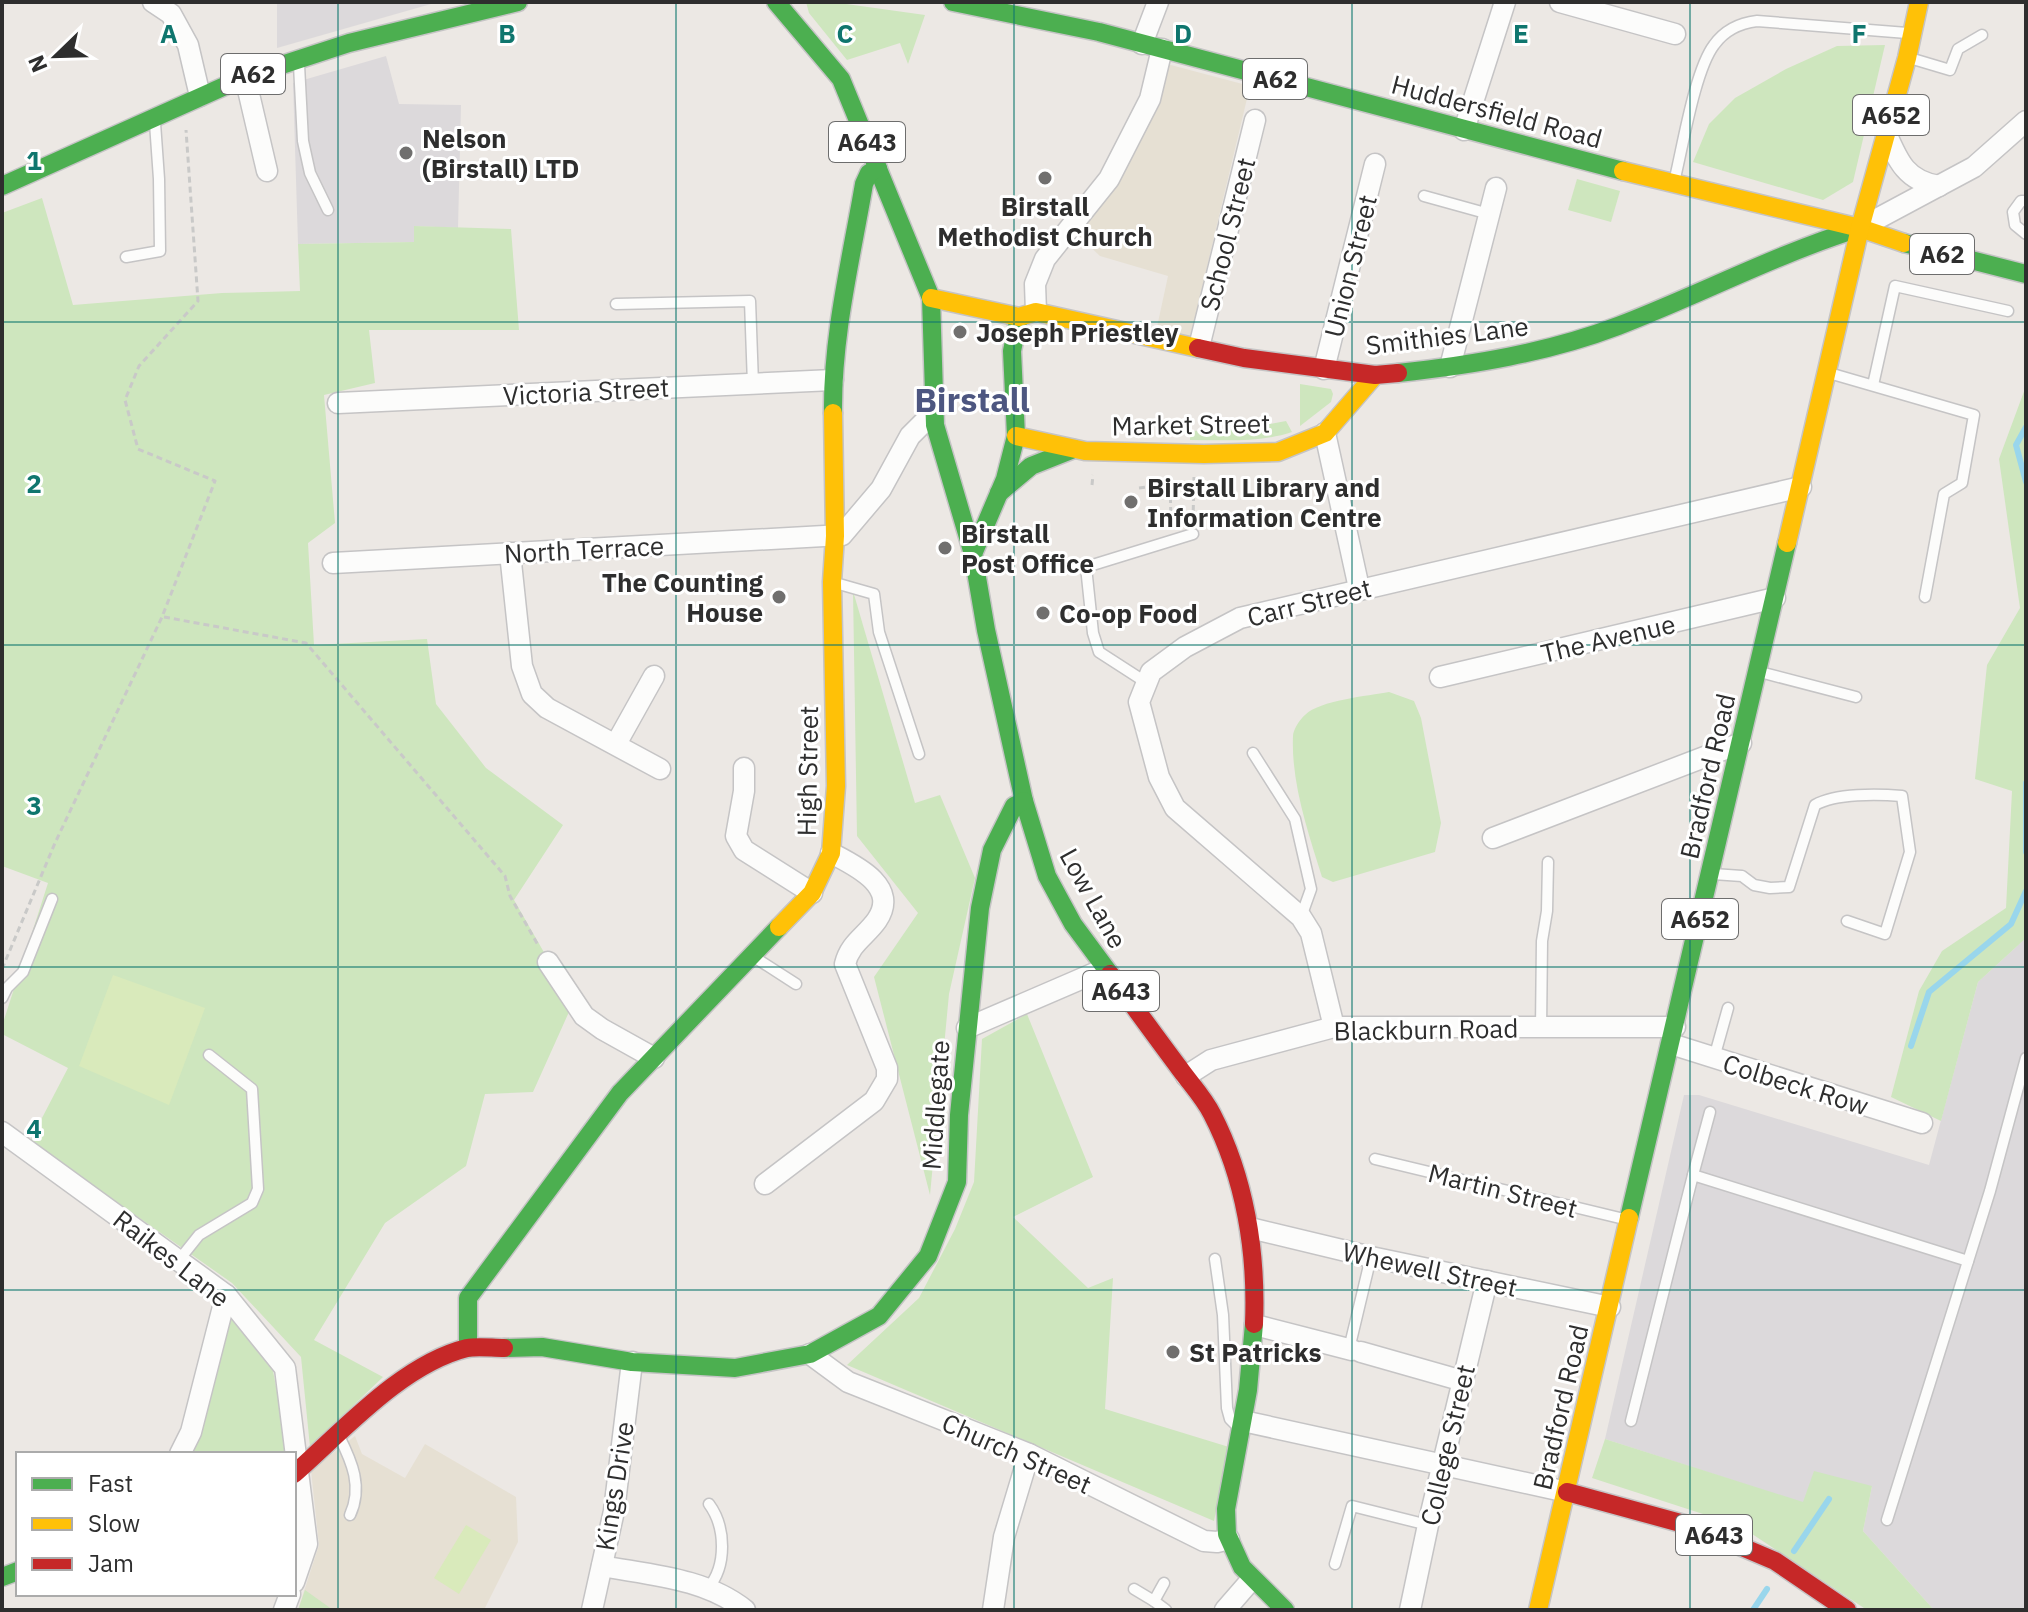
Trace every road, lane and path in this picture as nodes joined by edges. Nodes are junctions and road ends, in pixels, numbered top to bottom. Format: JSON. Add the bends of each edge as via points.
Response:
{"nodes":[{"id":1,"x":153,"y":2,"type":"edge"},
{"id":2,"x":518,"y":2,"type":"edge"},
{"id":3,"x":776,"y":2,"type":"edge"},
{"id":4,"x":953,"y":2,"type":"edge"},
{"id":5,"x":1158,"y":2,"type":"edge"},
{"id":6,"x":1505,"y":2,"type":"edge"},
{"id":7,"x":1560,"y":2,"type":"edge"},
{"id":8,"x":1919,"y":2,"type":"edge"},
{"id":9,"x":1605,"y":8,"type":"edge"},
{"id":10,"x":1675,"y":34,"type":"dead end"},
{"id":11,"x":1912,"y":34,"type":"junction"},
{"id":12,"x":1982,"y":35,"type":"dead end"},
{"id":13,"x":1152,"y":46,"type":"junction"},
{"id":14,"x":1907,"y":58,"type":"junction"},
{"id":15,"x":298,"y":59,"type":"junction"},
{"id":16,"x":245,"y":77,"type":"junction"},
{"id":17,"x":192,"y":99,"type":"junction"},
{"id":18,"x":154,"y":117,"type":"junction"},
{"id":19,"x":1255,"y":120,"type":"dead end"},
{"id":20,"x":2026,"y":121,"type":"edge"},
{"id":21,"x":1464,"y":130,"type":"junction"},
{"id":22,"x":1886,"y":133,"type":"junction"},
{"id":23,"x":1375,"y":164,"type":"dead end"},
{"id":24,"x":878,"y":168,"type":"junction"},
{"id":25,"x":267,"y":171,"type":"dead end"},
{"id":26,"x":1674,"y":184,"type":"junction"},
{"id":27,"x":2,"y":186,"type":"edge"},
{"id":28,"x":1939,"y":186,"type":"junction"},
{"id":29,"x":1496,"y":188,"type":"dead end"},
{"id":30,"x":1424,"y":196,"type":"dead end"},
{"id":31,"x":2026,"y":201,"type":"edge"},
{"id":32,"x":328,"y":210,"type":"dead end"},
{"id":33,"x":1489,"y":214,"type":"junction"},
{"id":34,"x":1860,"y":228,"type":"junction"},
{"id":35,"x":2026,"y":234,"type":"edge"},
{"id":36,"x":126,"y":257,"type":"dead end"},
{"id":37,"x":2026,"y":272,"type":"edge"},
{"id":38,"x":931,"y":298,"type":"junction"},
{"id":39,"x":616,"y":304,"type":"dead end"},
{"id":40,"x":2008,"y":311,"type":"dead end"},
{"id":41,"x":1027,"y":315,"type":"junction"},
{"id":42,"x":1199,"y":347,"type":"junction"},
{"id":43,"x":1450,"y":367,"type":"junction"},
{"id":44,"x":1324,"y":369,"type":"junction"},
{"id":45,"x":1827,"y":373,"type":"junction"},
{"id":46,"x":1375,"y":375,"type":"junction"},
{"id":47,"x":833,"y":380,"type":"junction"},
{"id":48,"x":753,"y":384,"type":"junction"},
{"id":49,"x":1873,"y":385,"type":"junction"},
{"id":50,"x":338,"y":403,"type":"dead end"},
{"id":51,"x":934,"y":412,"type":"junction"},
{"id":52,"x":1325,"y":433,"type":"junction"},
{"id":53,"x":1016,"y":436,"type":"junction"},
{"id":54,"x":1074,"y":449,"type":"junction"},
{"id":55,"x":1195,"y":453,"type":"junction"},
{"id":56,"x":1170,"y":478,"type":"dead end"},
{"id":57,"x":1170,"y":484,"type":"dead end"},
{"id":58,"x":1801,"y":487,"type":"junction"},
{"id":59,"x":1139,"y":488,"type":"dead end"},
{"id":60,"x":999,"y":494,"type":"junction"},
{"id":61,"x":1193,"y":534,"type":"joint"},
{"id":62,"x":835,"y":536,"type":"junction"},
{"id":63,"x":1172,"y":540,"type":"junction"},
{"id":64,"x":510,"y":553,"type":"junction"},
{"id":65,"x":973,"y":554,"type":"junction"},
{"id":66,"x":333,"y":563,"type":"dead end"},
{"id":67,"x":832,"y":582,"type":"junction"},
{"id":68,"x":1359,"y":588,"type":"junction"},
{"id":69,"x":1925,"y":597,"type":"dead end"},
{"id":70,"x":1775,"y":598,"type":"junction"},
{"id":71,"x":162,"y":617,"type":"junction"},
{"id":72,"x":1758,"y":671,"type":"junction"},
{"id":73,"x":654,"y":676,"type":"dead end"},
{"id":74,"x":1440,"y":677,"type":"dead end"},
{"id":75,"x":1147,"y":683,"type":"junction"},
{"id":76,"x":1856,"y":697,"type":"dead end"},
{"id":77,"x":1741,"y":743,"type":"junction"},
{"id":78,"x":616,"y":744,"type":"junction"},
{"id":79,"x":1253,"y":753,"type":"dead end"},
{"id":80,"x":919,"y":754,"type":"dead end"},
{"id":81,"x":744,"y":768,"type":"dead end"},
{"id":82,"x":660,"y":769,"type":"dead end"},
{"id":83,"x":1024,"y":801,"type":"junction"},
{"id":84,"x":1493,"y":838,"type":"dead end"},
{"id":85,"x":831,"y":853,"type":"junction"},
{"id":86,"x":1548,"y":862,"type":"dead end"},
{"id":87,"x":1711,"y":873,"type":"junction"},
{"id":88,"x":812,"y":893,"type":"junction"},
{"id":89,"x":52,"y":899,"type":"dead end"},
{"id":90,"x":1301,"y":917,"type":"junction"},
{"id":91,"x":1847,"y":921,"type":"dead end"},
{"id":92,"x":753,"y":956,"type":"junction"},
{"id":93,"x":548,"y":962,"type":"joint"},
{"id":94,"x":2,"y":969,"type":"edge"},
{"id":95,"x":1104,"y":969,"type":"junction"},
{"id":96,"x":796,"y":984,"type":"dead end"},
{"id":97,"x":2,"y":998,"type":"edge"},
{"id":98,"x":1728,"y":1008,"type":"dead end"},
{"id":99,"x":1334,"y":1027,"type":"junction"},
{"id":100,"x":967,"y":1028,"type":"junction"},
{"id":101,"x":1541,"y":1029,"type":"junction"},
{"id":102,"x":1673,"y":1036,"type":"junction"},
{"id":103,"x":209,"y":1055,"type":"dead end"},
{"id":104,"x":654,"y":1058,"type":"junction"},
{"id":105,"x":1714,"y":1058,"type":"junction"},
{"id":106,"x":2026,"y":1058,"type":"edge"},
{"id":107,"x":1186,"y":1076,"type":"junction"},
{"id":108,"x":1710,"y":1112,"type":"dead end"},
{"id":109,"x":1922,"y":1123,"type":"dead end"},
{"id":110,"x":2,"y":1132,"type":"edge"},
{"id":111,"x":1375,"y":1159,"type":"dead end"},
{"id":112,"x":1693,"y":1175,"type":"junction"},
{"id":113,"x":765,"y":1184,"type":"dead end"},
{"id":114,"x":1630,"y":1221,"type":"junction"},
{"id":115,"x":1250,"y":1228,"type":"junction"},
{"id":116,"x":1371,"y":1257,"type":"junction"},
{"id":117,"x":1215,"y":1259,"type":"dead end"},
{"id":118,"x":179,"y":1260,"type":"junction"},
{"id":119,"x":1968,"y":1261,"type":"junction"},
{"id":120,"x":1487,"y":1281,"type":"junction"},
{"id":121,"x":226,"y":1295,"type":"junction"},
{"id":122,"x":1610,"y":1307,"type":"junction"},
{"id":123,"x":1255,"y":1325,"type":"junction"},
{"id":124,"x":468,"y":1348,"type":"junction"},
{"id":125,"x":1354,"y":1350,"type":"junction"},
{"id":126,"x":810,"y":1354,"type":"junction"},
{"id":127,"x":632,"y":1362,"type":"junction"},
{"id":128,"x":1463,"y":1381,"type":"junction"},
{"id":129,"x":1631,"y":1421,"type":"dead end"},
{"id":130,"x":1243,"y":1426,"type":"junction"},
{"id":131,"x":338,"y":1434,"type":"junction"},
{"id":132,"x":181,"y":1452,"type":"edge"},
{"id":133,"x":295,"y":1452,"type":"edge"},
{"id":134,"x":1029,"y":1454,"type":"junction"},
{"id":135,"x":1442,"y":1467,"type":"junction"},
{"id":136,"x":297,"y":1472,"type":"edge"},
{"id":137,"x":1567,"y":1492,"type":"junction"},
{"id":138,"x":709,"y":1504,"type":"dead end"},
{"id":139,"x":350,"y":1515,"type":"dead end"},
{"id":140,"x":1887,"y":1520,"type":"dead end"},
{"id":141,"x":1428,"y":1525,"type":"junction"},
{"id":142,"x":1229,"y":1539,"type":"junction"},
{"id":143,"x":1335,"y":1564,"type":"dead end"},
{"id":144,"x":602,"y":1566,"type":"junction"},
{"id":145,"x":296,"y":1576,"type":"edge"},
{"id":146,"x":1252,"y":1579,"type":"junction"},
{"id":147,"x":1164,"y":1583,"type":"dead end"},
{"id":148,"x":708,"y":1588,"type":"junction"},
{"id":149,"x":1134,"y":1589,"type":"dead end"},
{"id":150,"x":1154,"y":1601,"type":"junction"},
{"id":151,"x":592,"y":1610,"type":"edge"},
{"id":152,"x":745,"y":1610,"type":"edge"},
{"id":153,"x":993,"y":1610,"type":"edge"},
{"id":154,"x":1166,"y":1610,"type":"edge"},
{"id":155,"x":1225,"y":1610,"type":"edge"},
{"id":156,"x":1285,"y":1610,"type":"edge"},
{"id":157,"x":1410,"y":1610,"type":"edge"},
{"id":158,"x":1538,"y":1610,"type":"edge"},
{"id":159,"x":1847,"y":1610,"type":"edge"}],
"edges":[{"from":1,"to":17,"type":"street","via":[[171,14],[188,45]]},
{"from":2,"to":15,"type":"main road","number":"A62"},
{"from":3,"to":24,"type":"main road","number":"A643","via":[[841,79]]},
{"from":4,"to":13,"type":"main road","name":"Huddersfield Road","number":"A62"},
{"from":5,"to":13,"type":"street"},
{"from":6,"to":21,"type":"street"},
{"from":7,"to":9,"type":"street"},
{"from":8,"to":11,"type":"main road","name":"Bradford Road","number":"A652"},
{"from":9,"to":10,"type":"street"},
{"from":11,"to":14,"type":"main road","name":"Bradford Road","number":"A652"},
{"from":11,"to":26,"type":"lane","via":[[1766,21],[1748,22],[1726,33],[1707,55]]},
{"from":12,"to":14,"type":"lane","via":[[1958,49],[1950,70]]},
{"from":13,"to":21,"type":"main road","name":"Huddersfield Road","number":"A62"},
{"from":13,"to":41,"type":"street","via":[[1150,99],[1109,179],[1045,259]]},
{"from":14,"to":22,"type":"main road","name":"Bradford Road","number":"A652"},
{"from":15,"to":16,"type":"main road","number":"A62"},
{"from":15,"to":32,"type":"lane","via":[[303,141],[310,173]]},
{"from":16,"to":17,"type":"main road","number":"A62"},
{"from":16,"to":25,"type":"street"},
{"from":17,"to":18,"type":"main road","number":"A62"},
{"from":17,"to":71,"type":"path","via":[[198,301],[139,366],[125,400],[138,449],[215,481]]},
{"from":18,"to":27,"type":"main road","number":"A62"},
{"from":18,"to":36,"type":"lane","via":[[160,251]]},
{"from":19,"to":42,"type":"street","name":"School Street"},
{"from":20,"to":28,"type":"street","via":[[1974,167]]},
{"from":21,"to":26,"type":"main road","name":"Huddersfield Road","number":"A62"},
{"from":22,"to":28,"type":"street","via":[[1900,166],[1924,184]]},
{"from":22,"to":34,"type":"main road","name":"Bradford Road","number":"A652"},
{"from":23,"to":44,"type":"street","name":"Union Street"},
{"from":24,"to":38,"type":"main road","number":"A643"},
{"from":24,"to":47,"type":"main road","name":"High Street","via":[[864,184]]},
{"from":26,"to":34,"type":"main road","name":"Huddersfield Road","number":"A62"},
{"from":28,"to":34,"type":"street"},
{"from":29,"to":33,"type":"street"},
{"from":30,"to":33,"type":"lane"},
{"from":31,"to":35,"type":"lane","via":[[2013,212],[2015,225]]},
{"from":33,"to":43,"type":"street"},
{"from":34,"to":37,"type":"main road","name":"Huddersfield Road","number":"A62"},
{"from":34,"to":43,"type":"main road","name":"Smithies Lane","via":[[1809,244],[1616,327],[1542,350]]},
{"from":34,"to":45,"type":"main road","name":"Bradford Road","number":"A652"},
{"from":38,"to":41,"type":"main road","name":"Smithies Lane"},
{"from":38,"to":51,"type":"main road","name":"Low Lane","number":"A643"},
{"from":39,"to":48,"type":"lane","via":[[750,301]]},
{"from":40,"to":49,"type":"lane","via":[[1895,286]]},
{"from":41,"to":42,"type":"main road","name":"Smithies Lane"},
{"from":41,"to":53,"type":"main road","via":[[1012,351]]},
{"from":42,"to":44,"type":"main road","name":"Smithies Lane"},
{"from":43,"to":46,"type":"main road","name":"Smithies Lane"},
{"from":44,"to":46,"type":"main road","name":"Smithies Lane"},
{"from":45,"to":49,"type":"lane"},
{"from":45,"to":58,"type":"main road","name":"Bradford Road","number":"A652"},
{"from":46,"to":52,"type":"main road","name":"Market Street"},
{"from":47,"to":48,"type":"street","name":"Victoria Street"},
{"from":47,"to":62,"type":"main road","name":"High Street"},
{"from":48,"to":50,"type":"street","name":"Victoria Street"},
{"from":49,"to":69,"type":"lane","via":[[1974,415],[1962,483],[1944,494]]},
{"from":51,"to":62,"type":"street","via":[[910,436],[881,489],[846,533]]},
{"from":51,"to":65,"type":"main road","name":"Low Lane","number":"A643"},
{"from":52,"to":55,"type":"main road","name":"Market Street","via":[[1278,452]]},
{"from":52,"to":68,"type":"street"},
{"from":53,"to":54,"type":"main road","name":"Market Street"},
{"from":53,"to":60,"type":"main road"},
{"from":54,"to":55,"type":"main road","name":"Market Street"},
{"from":54,"to":60,"type":"main road","name":"Market Street","via":[[1031,466]]},
{"from":55,"to":61,"type":"path"},
{"from":56,"to":59,"type":"path"},
{"from":57,"to":63,"type":"path"},
{"from":58,"to":68,"type":"street","name":"Carr Street"},
{"from":58,"to":70,"type":"main road","name":"Bradford Road","number":"A652"},
{"from":60,"to":65,"type":"main road"},
{"from":61,"to":63,"type":"lane"},
{"from":62,"to":64,"type":"street","name":"North Terrace"},
{"from":62,"to":67,"type":"main road","name":"High Street"},
{"from":63,"to":75,"type":"lane","via":[[1086,567],[1099,652]]},
{"from":64,"to":66,"type":"street","name":"North Terrace"},
{"from":64,"to":78,"type":"street","via":[[522,666],[532,694],[547,708]]},
{"from":65,"to":83,"type":"main road","name":"Low Lane","number":"A643"},
{"from":67,"to":80,"type":"lane","via":[[874,594],[879,632]]},
{"from":67,"to":85,"type":"main road","name":"High Street","via":[[836,786]]},
{"from":68,"to":75,"type":"street","name":"Carr Street","via":[[1240,618],[1185,647],[1151,672]]},
{"from":70,"to":72,"type":"main road","name":"Bradford Road","number":"A652"},
{"from":70,"to":74,"type":"street","name":"The Avenue"},
{"from":71,"to":93,"type":"path","via":[[306,643],[505,876],[510,896]]},
{"from":71,"to":94,"type":"path"},
{"from":72,"to":76,"type":"lane"},
{"from":72,"to":77,"type":"main road","name":"Bradford Road","number":"A652"},
{"from":73,"to":78,"type":"street"},
{"from":75,"to":90,"type":"street","via":[[1139,702],[1159,777],[1175,808]]},
{"from":77,"to":84,"type":"street"},
{"from":77,"to":87,"type":"main road","name":"Bradford Road","number":"A652"},
{"from":78,"to":82,"type":"street"},
{"from":79,"to":90,"type":"lane","via":[[1295,819],[1311,889]]},
{"from":81,"to":88,"type":"street","via":[[736,836],[744,850]]},
{"from":83,"to":95,"type":"main road","name":"Low Lane","number":"A643","via":[[1047,876]]},
{"from":83,"to":100,"type":"main road","name":"Middlegate","via":[[1014,806],[992,850]]},
{"from":85,"to":88,"type":"main road","name":"High Street"},
{"from":85,"to":113,"type":"street","via":[[871,875],[883,901],[877,920],[848,953],[845,964],[887,1079],[874,1101]]},
{"from":86,"to":101,"type":"lane"},
{"from":87,"to":91,"type":"lane","via":[[1742,876],[1770,888],[1789,887],[1815,805],[1856,795],[1902,796],[1910,852],[1885,934]]},
{"from":87,"to":102,"type":"main road","name":"Bradford Road","number":"A652"},
{"from":88,"to":92,"type":"main road","name":"High Street"},
{"from":89,"to":97,"type":"lane","via":[[23,972]]},
{"from":90,"to":99,"type":"street","via":[[1311,933]]},
{"from":92,"to":96,"type":"lane"},
{"from":92,"to":104,"type":"main road","name":"High Street"},
{"from":93,"to":104,"type":"street","via":[[584,1016]]},
{"from":95,"to":100,"type":"street"},
{"from":95,"to":107,"type":"main road","name":"Low Lane","number":"A643"},
{"from":98,"to":105,"type":"lane"},
{"from":99,"to":101,"type":"street","name":"Blackburn Road"},
{"from":99,"to":107,"type":"street","name":"Blackburn Road","via":[[1211,1060]]},
{"from":100,"to":126,"type":"main road","name":"Middlegate","via":[[957,1182],[928,1256],[879,1316]]},
{"from":101,"to":102,"type":"street","name":"Blackburn Road"},
{"from":102,"to":105,"type":"street","name":"Colbeck Row"},
{"from":102,"to":114,"type":"main road","name":"Bradford Road","number":"A652"},
{"from":103,"to":118,"type":"lane","via":[[252,1089],[258,1189],[252,1203],[199,1235]]},
{"from":104,"to":124,"type":"main road","name":"High Street","via":[[620,1093],[468,1298]]},
{"from":105,"to":109,"type":"street","name":"Colbeck Row"},
{"from":106,"to":119,"type":"lane"},
{"from":107,"to":115,"type":"main road","name":"Low Lane","number":"A643","via":[[1227,1146]]},
{"from":108,"to":112,"type":"lane"},
{"from":110,"to":118,"type":"street","name":"Raikes Lane"},
{"from":111,"to":114,"type":"lane","name":"Martin Street"},
{"from":112,"to":119,"type":"lane"},
{"from":112,"to":129,"type":"lane"},
{"from":114,"to":122,"type":"main road","name":"Bradford Road","number":"A652"},
{"from":115,"to":116,"type":"street","name":"Whewell Street"},
{"from":115,"to":123,"type":"main road","name":"Low Lane","number":"A643"},
{"from":116,"to":120,"type":"street","name":"Whewell Street"},
{"from":116,"to":125,"type":"lane"},
{"from":117,"to":130,"type":"lane","via":[[1227,1408],[1230,1419]]},
{"from":118,"to":121,"type":"street","name":"Raikes Lane"},
{"from":119,"to":140,"type":"lane"},
{"from":120,"to":122,"type":"street","name":"Whewell Street"},
{"from":120,"to":128,"type":"street","name":"College Street"},
{"from":121,"to":132,"type":"street","via":[[191,1432]]},
{"from":121,"to":133,"type":"street","name":"Raikes Lane","via":[[285,1368]]},
{"from":122,"to":137,"type":"main road","name":"Bradford Road","number":"A652"},
{"from":123,"to":125,"type":"street"},
{"from":123,"to":130,"type":"main road","name":"Low Lane","number":"A643"},
{"from":124,"to":127,"type":"main road","name":"Middlegate","via":[[542,1347]]},
{"from":124,"to":131,"type":"main road","via":[[394,1385]]},
{"from":125,"to":128,"type":"street"},
{"from":126,"to":127,"type":"main road","name":"Middlegate","via":[[735,1368]]},
{"from":126,"to":134,"type":"street","name":"Church Street","via":[[848,1382]]},
{"from":127,"to":144,"type":"street","name":"Kings Drive"},
{"from":128,"to":135,"type":"street","name":"College Street"},
{"from":130,"to":135,"type":"street"},
{"from":130,"to":142,"type":"main road","name":"Low Lane","via":[[1227,1510]]},
{"from":131,"to":136,"type":"main road"},
{"from":131,"to":139,"type":"lane","via":[[357,1486]]},
{"from":134,"to":142,"type":"street","name":"Church Street","via":[[1204,1541]]},
{"from":134,"to":153,"type":"street","via":[[1004,1537]]},
{"from":135,"to":137,"type":"street"},
{"from":135,"to":141,"type":"street","name":"College Street"},
{"from":136,"to":145,"type":"street","name":"Raikes Lane","via":[[307,1544]]},
{"from":137,"to":158,"type":"main road","name":"Bradford Road","number":"A652"},
{"from":137,"to":159,"type":"main road","number":"A643","via":[[1709,1532],[1775,1561]]},
{"from":138,"to":148,"type":"lane","via":[[718,1523],[721,1559]]},
{"from":141,"to":143,"type":"lane","via":[[1352,1506]]},
{"from":141,"to":157,"type":"street","name":"College Street"},
{"from":142,"to":146,"type":"main road"},
{"from":144,"to":148,"type":"street"},
{"from":144,"to":151,"type":"street","name":"Kings Drive"},
{"from":146,"to":155,"type":"street"},
{"from":146,"to":156,"type":"main road"},
{"from":147,"to":150,"type":"lane"},
{"from":148,"to":152,"type":"street"},
{"from":149,"to":150,"type":"lane"},
{"from":150,"to":154,"type":"lane"}]}
